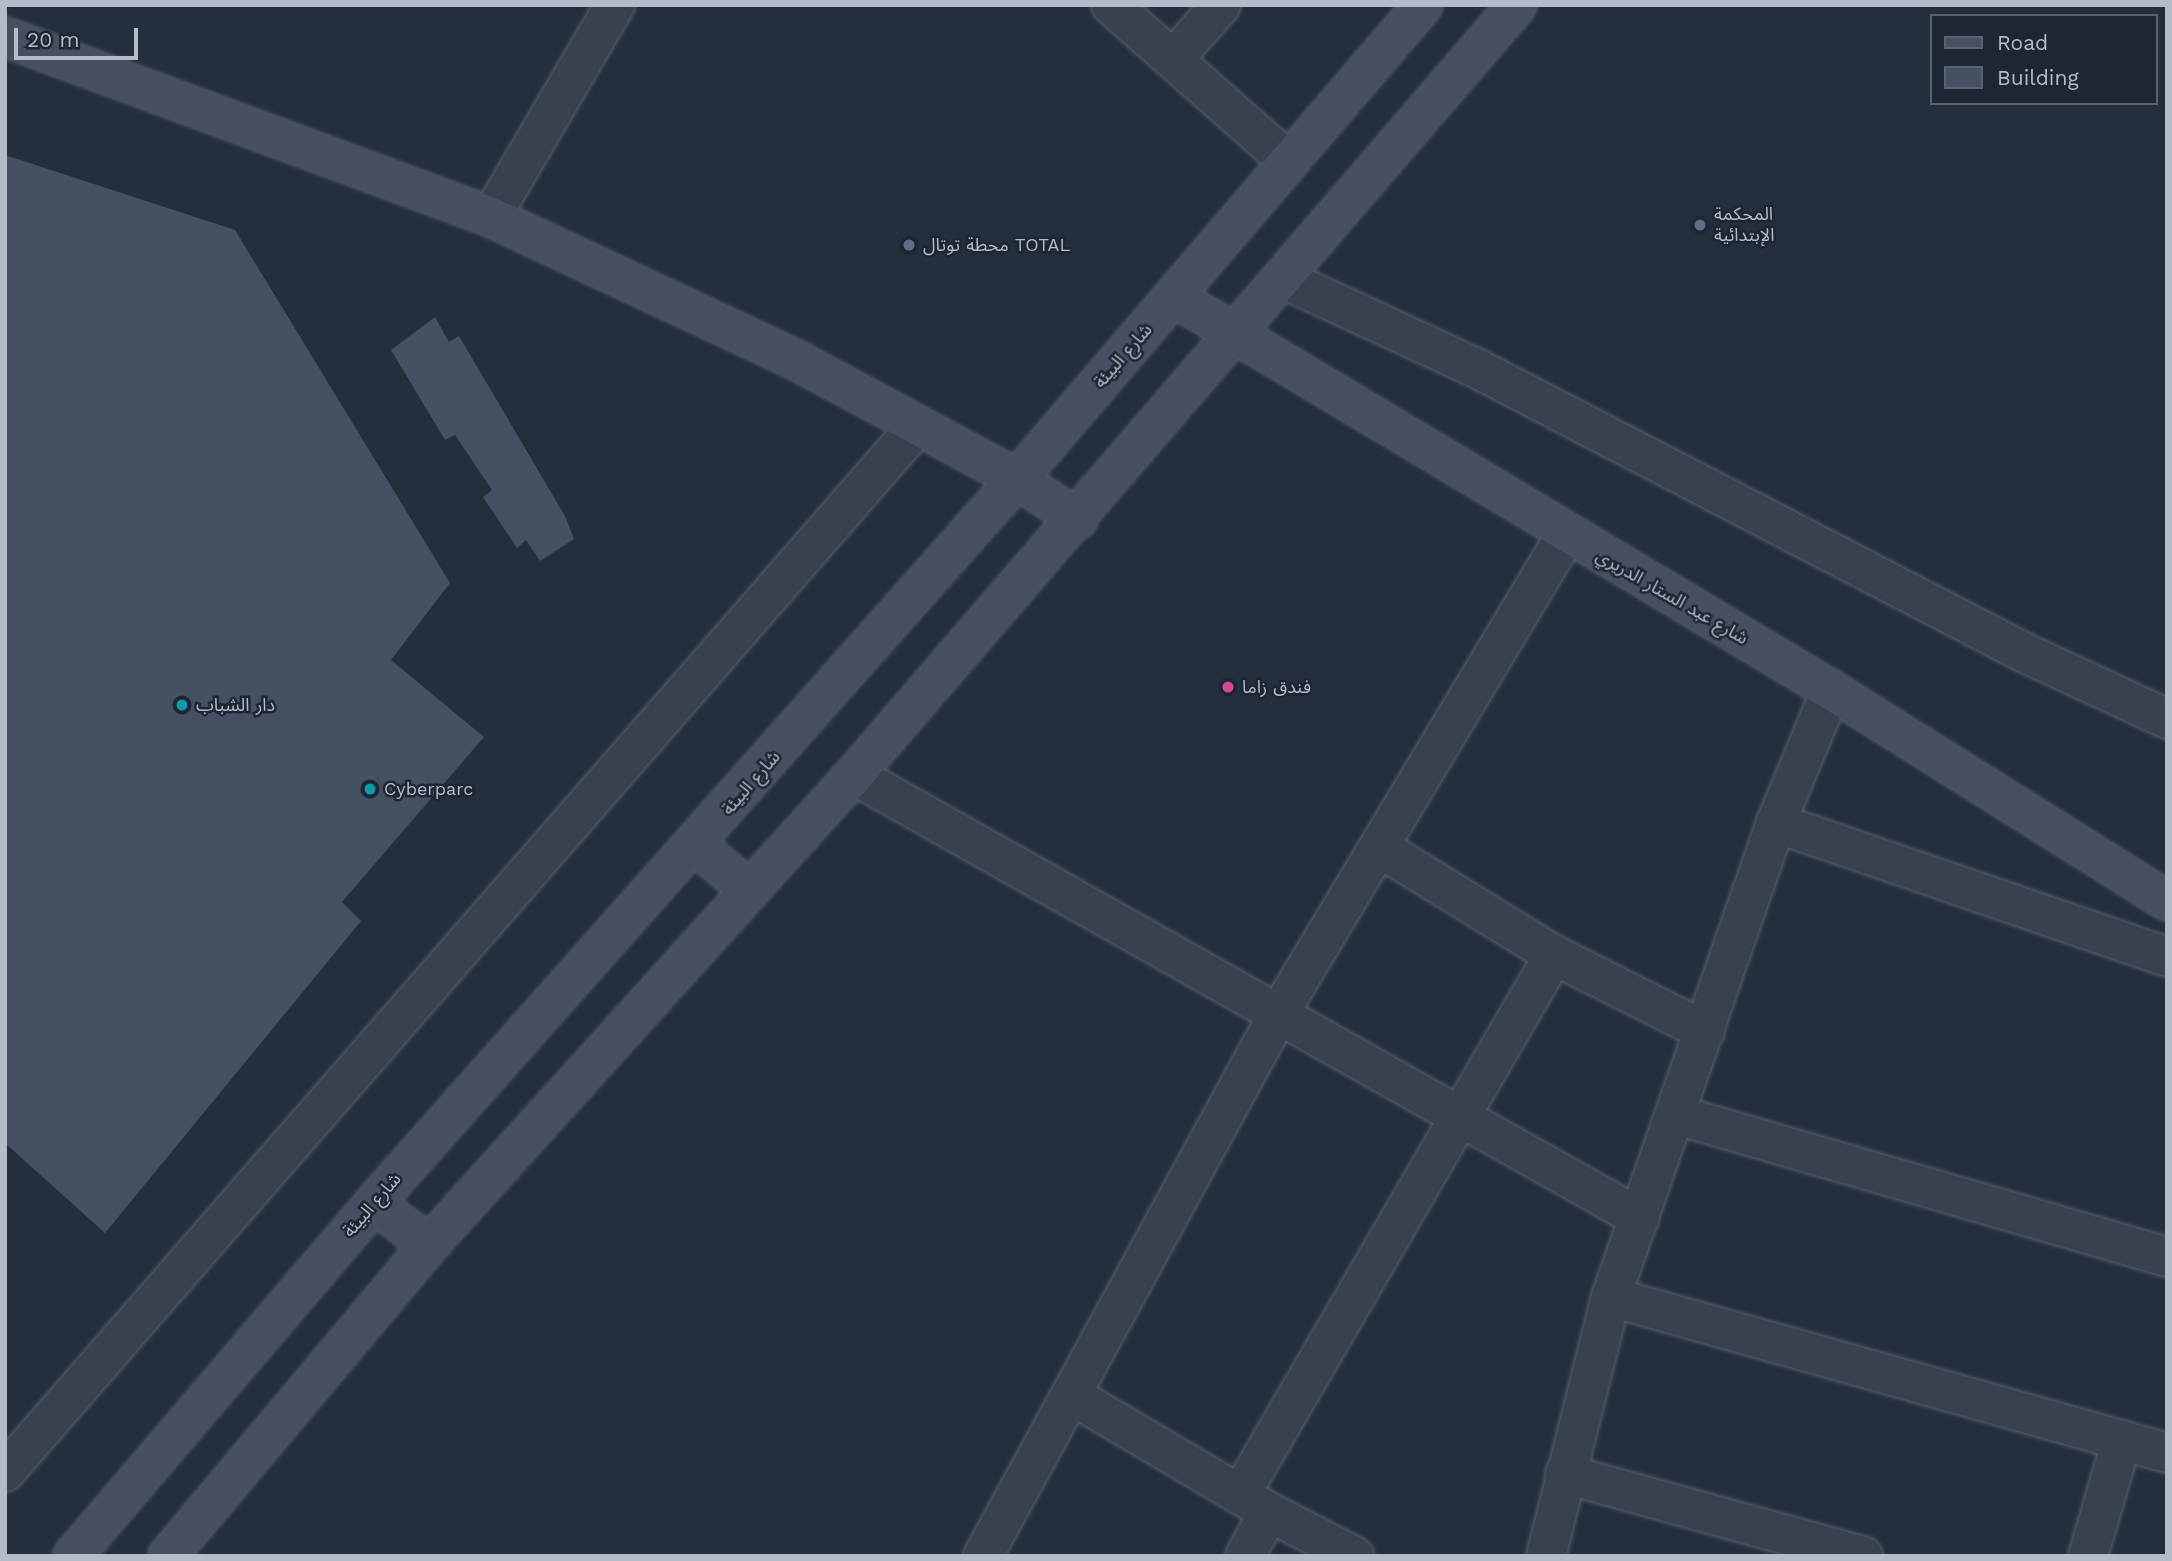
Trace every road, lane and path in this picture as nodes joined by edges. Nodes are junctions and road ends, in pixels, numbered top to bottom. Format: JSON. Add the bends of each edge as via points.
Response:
{"nodes":[{"id":1,"x":1111,"y":5,"type":"edge"},
{"id":2,"x":1221,"y":5,"type":"edge"},
{"id":3,"x":1423,"y":5,"type":"edge"},
{"id":4,"x":1517,"y":5,"type":"edge"},
{"id":5,"x":609,"y":7,"type":"edge"},
{"id":6,"x":5,"y":37,"type":"edge"},
{"id":7,"x":1175,"y":58,"type":"junction"},
{"id":8,"x":1289,"y":162,"type":"junction"},
{"id":9,"x":491,"y":217,"type":"junction"},
{"id":10,"x":1284,"y":279,"type":"junction"},
{"id":11,"x":1174,"y":297,"type":"junction"},
{"id":12,"x":1236,"y":334,"type":"junction"},
{"id":13,"x":918,"y":425,"type":"junction"},
{"id":14,"x":1017,"y":479,"type":"junction"},
{"id":15,"x":1078,"y":519,"type":"junction"},
{"id":16,"x":1566,"y":535,"type":"junction"},
{"id":17,"x":1831,"y":690,"type":"junction"},
{"id":18,"x":2167,"y":719,"type":"edge"},
{"id":19,"x":854,"y":775,"type":"junction"},
{"id":20,"x":1776,"y":822,"type":"junction"},
{"id":21,"x":696,"y":845,"type":"junction"},
{"id":22,"x":1380,"y":848,"type":"junction"},
{"id":23,"x":749,"y":890,"type":"junction"},
{"id":24,"x":2167,"y":901,"type":"edge"},
{"id":25,"x":1554,"y":955,"type":"junction"},
{"id":26,"x":2167,"y":957,"type":"edge"},
{"id":27,"x":1279,"y":1013,"type":"junction"},
{"id":28,"x":1705,"y":1031,"type":"junction"},
{"id":29,"x":1677,"y":1115,"type":"junction"},
{"id":30,"x":1460,"y":1117,"type":"junction"},
{"id":31,"x":374,"y":1203,"type":"junction"},
{"id":32,"x":1640,"y":1217,"type":"junction"},
{"id":33,"x":429,"y":1245,"type":"junction"},
{"id":34,"x":2167,"y":1257,"type":"edge"},
{"id":35,"x":1611,"y":1297,"type":"junction"},
{"id":36,"x":1073,"y":1396,"type":"junction"},
{"id":37,"x":2122,"y":1440,"type":"junction"},
{"id":38,"x":2167,"y":1453,"type":"edge"},
{"id":39,"x":5,"y":1472,"type":"edge"},
{"id":40,"x":1565,"y":1474,"type":"junction"},
{"id":41,"x":1254,"y":1503,"type":"junction"},
{"id":42,"x":73,"y":1556,"type":"edge"},
{"id":43,"x":168,"y":1556,"type":"edge"},
{"id":44,"x":983,"y":1556,"type":"edge"},
{"id":45,"x":1245,"y":1556,"type":"edge"},
{"id":46,"x":1354,"y":1556,"type":"edge"},
{"id":47,"x":1546,"y":1556,"type":"edge"},
{"id":48,"x":1863,"y":1556,"type":"edge"},
{"id":49,"x":2088,"y":1556,"type":"edge"}],
"edges":[{"from":1,"to":7,"type":"street"},
{"from":2,"to":7,"type":"street"},
{"from":3,"to":8,"type":"main road","name":"شارع البيئة"},
{"from":4,"to":10,"type":"main road"},
{"from":5,"to":9,"type":"street"},
{"from":6,"to":9,"type":"main road"},
{"from":7,"to":8,"type":"street"},
{"from":8,"to":11,"type":"main road","name":"شارع البيئة"},
{"from":9,"to":13,"type":"main road","via":[[800,362]]},
{"from":10,"to":12,"type":"main road"},
{"from":10,"to":18,"type":"street","via":[[1478,369],[2025,653]]},
{"from":11,"to":12,"type":"main road","name":"شارع عبد الستار الدريري"},
{"from":11,"to":14,"type":"main road","name":"شارع البيئة"},
{"from":12,"to":15,"type":"main road"},
{"from":12,"to":16,"type":"main road","name":"شارع عبد الستار الدريري"},
{"from":13,"to":14,"type":"main road"},
{"from":13,"to":39,"type":"street"},
{"from":14,"to":15,"type":"main road"},
{"from":14,"to":21,"type":"main road","name":"شارع البيئة"},
{"from":15,"to":19,"type":"main road"},
{"from":16,"to":17,"type":"main road","name":"شارع عبد الستار الدريري"},
{"from":16,"to":22,"type":"street"},
{"from":17,"to":20,"type":"street"},
{"from":17,"to":24,"type":"main road","name":"شارع عبد الستار الدريري"},
{"from":19,"to":23,"type":"main road"},
{"from":19,"to":27,"type":"street"},
{"from":20,"to":26,"type":"street"},
{"from":20,"to":28,"type":"street"},
{"from":21,"to":23,"type":"main road"},
{"from":21,"to":31,"type":"main road","name":"شارع البيئة"},
{"from":22,"to":25,"type":"street"},
{"from":22,"to":27,"type":"street"},
{"from":23,"to":33,"type":"main road"},
{"from":25,"to":28,"type":"street"},
{"from":25,"to":30,"type":"street"},
{"from":27,"to":30,"type":"street"},
{"from":27,"to":36,"type":"street"},
{"from":28,"to":29,"type":"street"},
{"from":29,"to":32,"type":"street"},
{"from":29,"to":34,"type":"street"},
{"from":30,"to":32,"type":"street"},
{"from":30,"to":41,"type":"street"},
{"from":31,"to":33,"type":"main road"},
{"from":31,"to":42,"type":"main road","name":"شارع البيئة"},
{"from":32,"to":35,"type":"street"},
{"from":33,"to":43,"type":"main road"},
{"from":35,"to":37,"type":"street"},
{"from":35,"to":40,"type":"street"},
{"from":36,"to":41,"type":"street"},
{"from":36,"to":44,"type":"street"},
{"from":37,"to":38,"type":"street"},
{"from":37,"to":49,"type":"street"},
{"from":40,"to":47,"type":"street"},
{"from":40,"to":48,"type":"street"},
{"from":41,"to":45,"type":"street"},
{"from":41,"to":46,"type":"street"}]}
